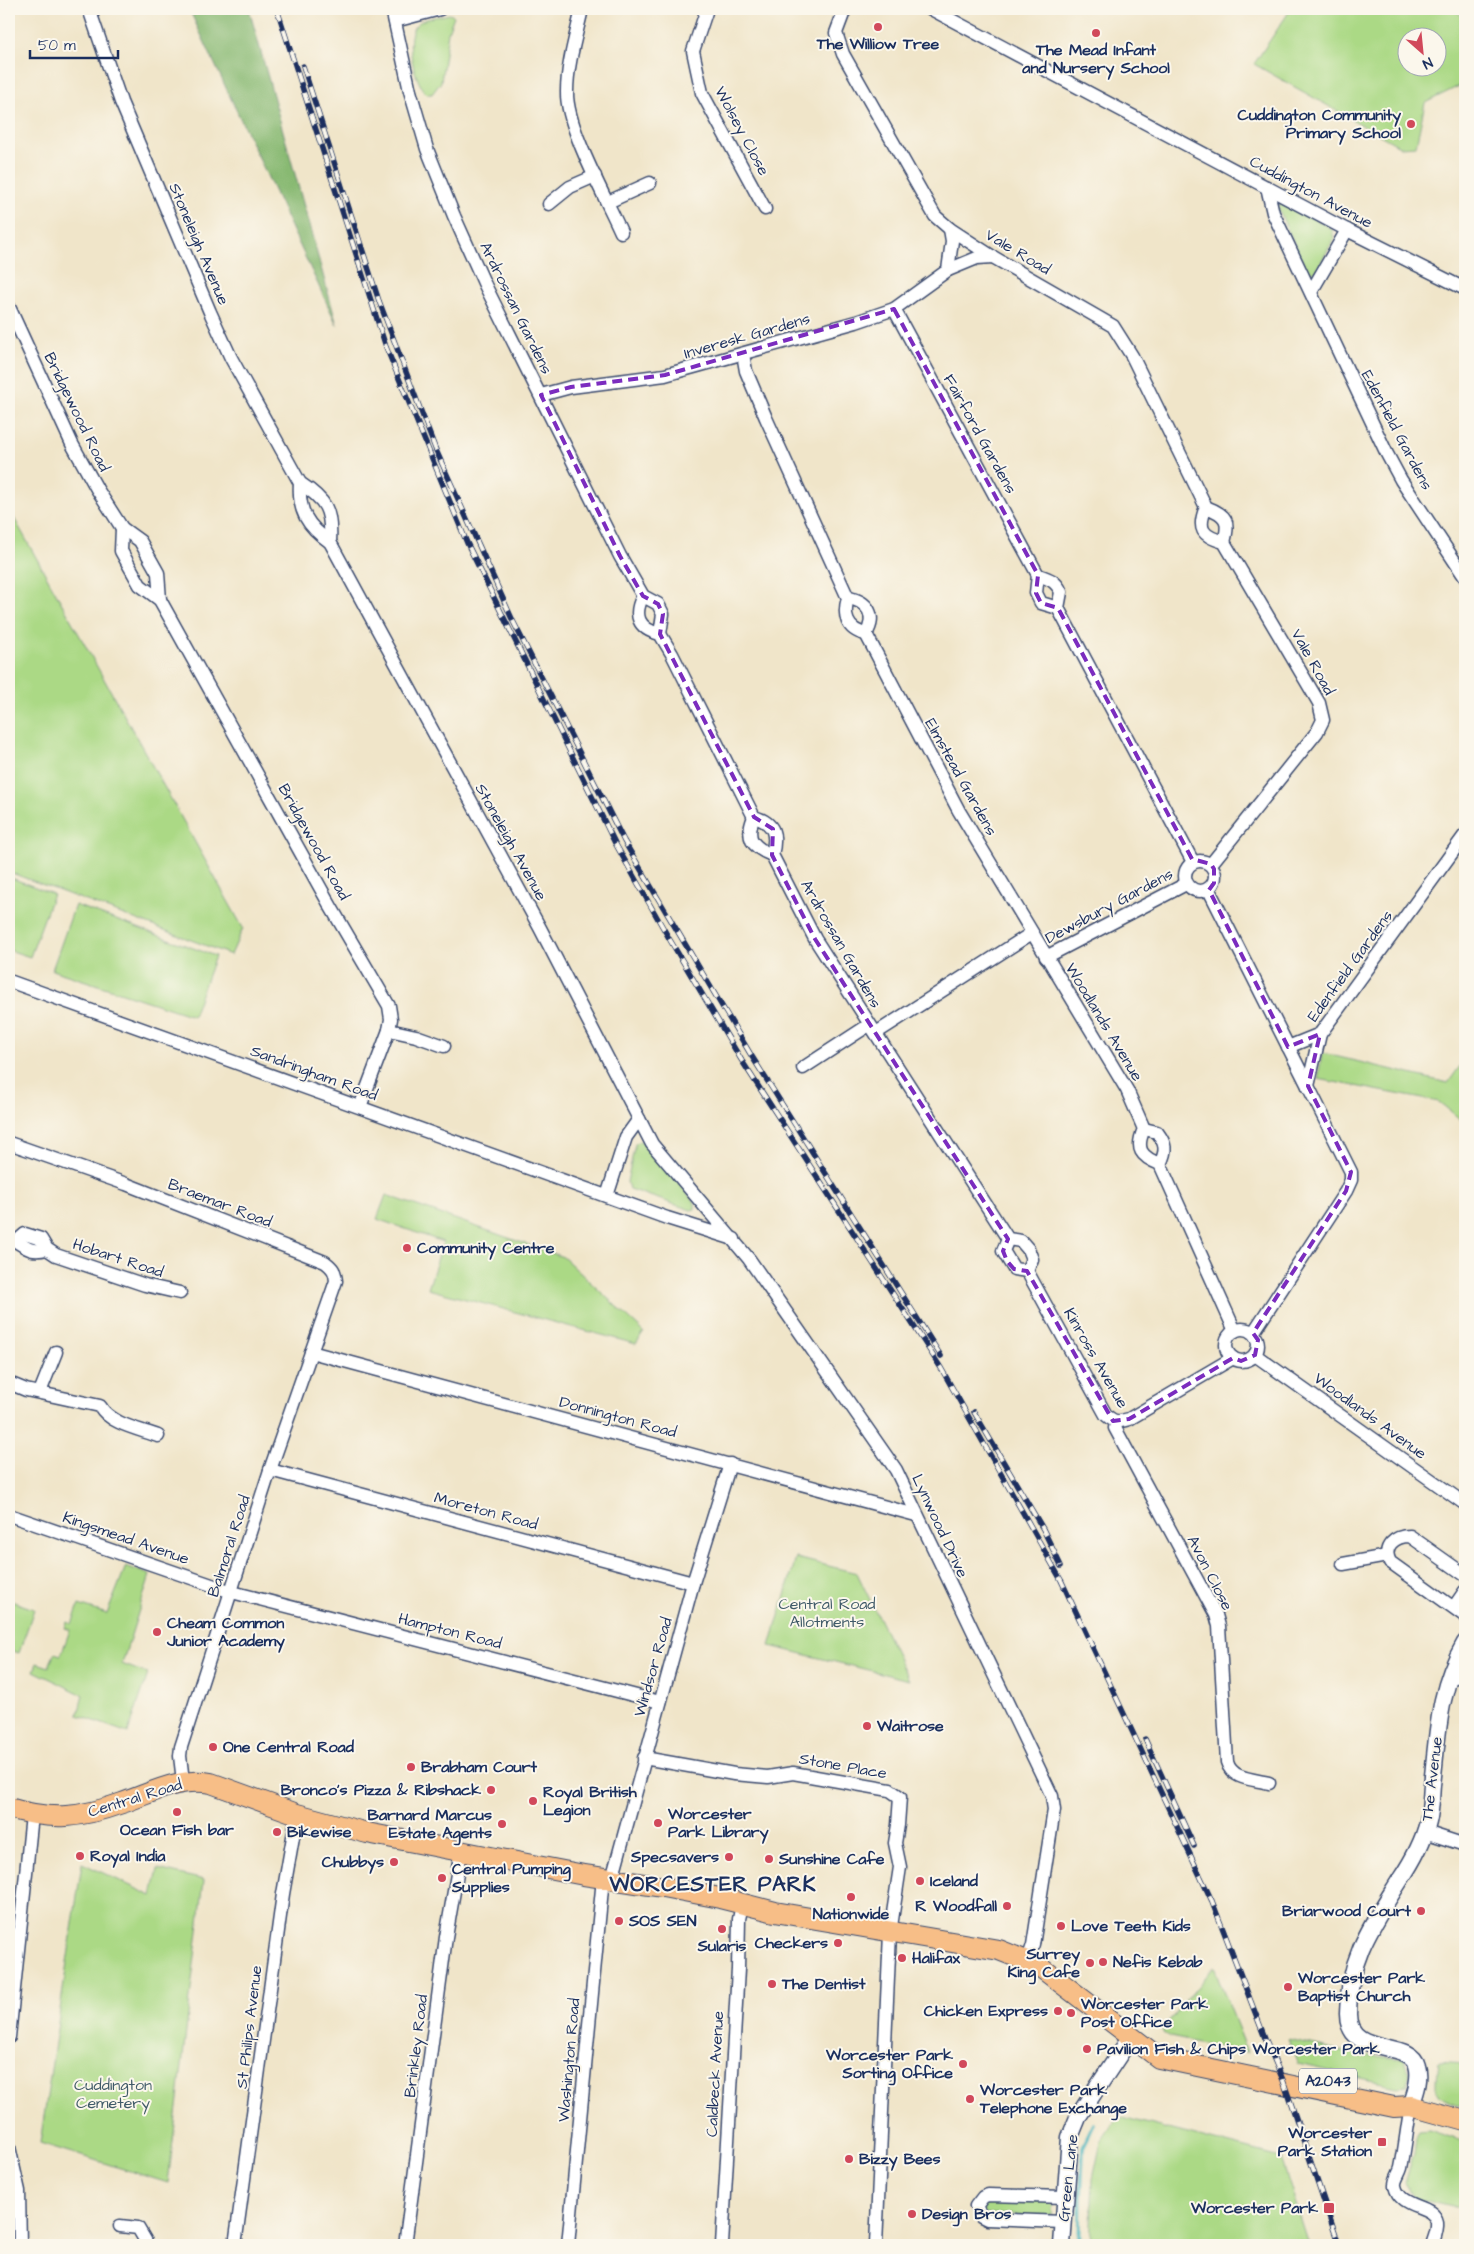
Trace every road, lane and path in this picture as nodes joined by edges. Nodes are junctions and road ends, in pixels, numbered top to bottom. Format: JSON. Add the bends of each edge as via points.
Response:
{"nodes":[{"id":1,"x":89,"y":9,"type":"edge"},
{"id":2,"x":440,"y":9,"type":"edge"},
{"id":3,"x":582,"y":9,"type":"edge"},
{"id":4,"x":707,"y":9,"type":"edge"},
{"id":5,"x":845,"y":9,"type":"edge"},
{"id":6,"x":931,"y":9,"type":"edge"},
{"id":7,"x":393,"y":15,"type":"edge"},
{"id":8,"x":595,"y":176,"type":"junction"},
{"id":9,"x":650,"y":182,"type":"dead end"},
{"id":10,"x":1267,"y":187,"type":"junction"},
{"id":11,"x":608,"y":202,"type":"junction"},
{"id":12,"x":549,"y":204,"type":"dead end"},
{"id":13,"x":765,"y":209,"type":"dead end"},
{"id":14,"x":950,"y":229,"type":"junction"},
{"id":15,"x":1347,"y":230,"type":"junction"},
{"id":16,"x":621,"y":232,"type":"dead end"},
{"id":17,"x":993,"y":257,"type":"junction"},
{"id":18,"x":948,"y":270,"type":"junction"},
{"id":19,"x":1465,"y":289,"type":"edge"},
{"id":20,"x":1311,"y":292,"type":"junction"},
{"id":21,"x":9,"y":307,"type":"edge"},
{"id":22,"x":894,"y":309,"type":"junction"},
{"id":23,"x":742,"y":354,"type":"junction"},
{"id":24,"x":541,"y":395,"type":"junction"},
{"id":25,"x":300,"y":483,"type":"junction"},
{"id":26,"x":1206,"y":507,"type":"junction"},
{"id":27,"x":122,"y":528,"type":"junction"},
{"id":28,"x":330,"y":542,"type":"junction"},
{"id":29,"x":1224,"y":542,"type":"junction"},
{"id":30,"x":1038,"y":575,"type":"junction"},
{"id":31,"x":1465,"y":577,"type":"edge"},
{"id":32,"x":643,"y":596,"type":"junction"},
{"id":33,"x":848,"y":598,"type":"junction"},
{"id":34,"x":160,"y":600,"type":"junction"},
{"id":35,"x":1058,"y":608,"type":"junction"},
{"id":36,"x":660,"y":634,"type":"junction"},
{"id":37,"x":866,"y":634,"type":"junction"},
{"id":38,"x":754,"y":817,"type":"junction"},
{"id":39,"x":1465,"y":835,"type":"edge"},
{"id":40,"x":772,"y":855,"type":"junction"},
{"id":41,"x":1194,"y":862,"type":"junction"},
{"id":42,"x":1211,"y":864,"type":"junction"},
{"id":43,"x":1186,"y":884,"type":"junction"},
{"id":44,"x":1209,"y":890,"type":"junction"},
{"id":45,"x":1032,"y":933,"type":"junction"},
{"id":46,"x":1046,"y":957,"type":"junction"},
{"id":47,"x":9,"y":981,"type":"edge"},
{"id":48,"x":872,"y":1029,"type":"junction"},
{"id":49,"x":389,"y":1030,"type":"junction"},
{"id":50,"x":1320,"y":1034,"type":"junction"},
{"id":51,"x":444,"y":1046,"type":"dead end"},
{"id":52,"x":884,"y":1048,"type":"joint"},
{"id":53,"x":1288,"y":1048,"type":"junction"},
{"id":54,"x":802,"y":1068,"type":"dead end"},
{"id":55,"x":1308,"y":1086,"type":"junction"},
{"id":56,"x":360,"y":1106,"type":"junction"},
{"id":57,"x":639,"y":1119,"type":"junction"},
{"id":58,"x":1144,"y":1129,"type":"junction"},
{"id":59,"x":9,"y":1143,"type":"edge"},
{"id":60,"x":664,"y":1158,"type":"joint"},
{"id":61,"x":1160,"y":1164,"type":"junction"},
{"id":62,"x":608,"y":1196,"type":"junction"},
{"id":63,"x":734,"y":1239,"type":"junction"},
{"id":64,"x":1008,"y":1239,"type":"junction"},
{"id":65,"x":13,"y":1240,"type":"edge"},
{"id":66,"x":1027,"y":1271,"type":"junction"},
{"id":67,"x":180,"y":1293,"type":"dead end"},
{"id":68,"x":1235,"y":1330,"type":"junction"},
{"id":69,"x":1253,"y":1333,"type":"junction"},
{"id":70,"x":56,"y":1352,"type":"dead end"},
{"id":71,"x":311,"y":1352,"type":"junction"},
{"id":72,"x":1256,"y":1355,"type":"junction"},
{"id":73,"x":1233,"y":1358,"type":"junction"},
{"id":74,"x":9,"y":1383,"type":"edge"},
{"id":75,"x":40,"y":1392,"type":"junction"},
{"id":76,"x":1117,"y":1422,"type":"junction"},
{"id":77,"x":158,"y":1436,"type":"dead end"},
{"id":78,"x":730,"y":1464,"type":"junction"},
{"id":79,"x":270,"y":1470,"type":"junction"},
{"id":80,"x":1465,"y":1504,"type":"edge"},
{"id":81,"x":9,"y":1515,"type":"edge"},
{"id":82,"x":916,"y":1515,"type":"junction"},
{"id":83,"x":1387,"y":1556,"type":"junction"},
{"id":84,"x":1343,"y":1564,"type":"dead end"},
{"id":85,"x":1465,"y":1575,"type":"edge"},
{"id":86,"x":693,"y":1583,"type":"junction"},
{"id":87,"x":1465,"y":1591,"type":"edge"},
{"id":88,"x":232,"y":1592,"type":"junction"},
{"id":89,"x":1454,"y":1607,"type":"junction"},
{"id":90,"x":1465,"y":1616,"type":"edge"},
{"id":91,"x":1465,"y":1643,"type":"edge"},
{"id":92,"x":1458,"y":1677,"type":"edge"},
{"id":93,"x":660,"y":1702,"type":"junction"},
{"id":94,"x":644,"y":1758,"type":"junction"},
{"id":95,"x":183,"y":1781,"type":"junction"},
{"id":96,"x":1269,"y":1782,"type":"dead end"},
{"id":97,"x":9,"y":1808,"type":"edge"},
{"id":98,"x":297,"y":1814,"type":"junction"},
{"id":99,"x":32,"y":1815,"type":"junction"},
{"id":100,"x":1425,"y":1832,"type":"junction"},
{"id":101,"x":1465,"y":1845,"type":"edge"},
{"id":102,"x":461,"y":1851,"type":"junction"},
{"id":103,"x":607,"y":1879,"type":"junction"},
{"id":104,"x":742,"y":1905,"type":"junction"},
{"id":105,"x":890,"y":1933,"type":"junction"},
{"id":106,"x":1028,"y":1960,"type":"junction"},
{"id":107,"x":9,"y":2037,"type":"edge"},
{"id":108,"x":1137,"y":2041,"type":"junction"},
{"id":109,"x":1411,"y":2106,"type":"junction"},
{"id":110,"x":1465,"y":2121,"type":"edge"},
{"id":111,"x":9,"y":2148,"type":"edge"},
{"id":112,"x":1065,"y":2198,"type":"junction"},
{"id":113,"x":1063,"y":2222,"type":"junction"},
{"id":114,"x":120,"y":2226,"type":"dead end"},
{"id":115,"x":20,"y":2245,"type":"edge"},
{"id":116,"x":148,"y":2245,"type":"edge"},
{"id":117,"x":235,"y":2245,"type":"edge"},
{"id":118,"x":405,"y":2245,"type":"edge"},
{"id":119,"x":568,"y":2245,"type":"edge"},
{"id":120,"x":722,"y":2245,"type":"edge"},
{"id":121,"x":876,"y":2245,"type":"edge"},
{"id":122,"x":1062,"y":2245,"type":"edge"},
{"id":123,"x":1432,"y":2245,"type":"edge"}],
"edges":[{"from":1,"to":25,"type":"street","name":"Stoneleigh Avenue","via":[[121,102],[210,312]]},
{"from":2,"to":7,"type":"street"},
{"from":3,"to":8,"type":"street","via":[[566,94],[572,121]]},
{"from":4,"to":13,"type":"street","name":"Wolsey Close","via":[[693,51],[702,93]]},
{"from":5,"to":14,"type":"street","name":"Vale Road","via":[[836,33],[843,54],[935,216]]},
{"from":6,"to":10,"type":"street","name":"Cuddington Avenue"},
{"from":7,"to":24,"type":"street","name":"Ardrossan Gardens","via":[[427,149],[485,285]]},
{"from":8,"to":11,"type":"street"},
{"from":8,"to":12,"type":"street","via":[[570,187]]},
{"from":9,"to":11,"type":"street"},
{"from":10,"to":15,"type":"street","name":"Cuddington Avenue"},
{"from":10,"to":20,"type":"street","name":"Edenfield Gardens","via":[[1273,213]]},
{"from":11,"to":16,"type":"street"},
{"from":14,"to":17,"type":"street","name":"Vale Road"},
{"from":14,"to":18,"type":"street","via":[[952,241]]},
{"from":15,"to":19,"type":"street","name":"Cuddington Avenue"},
{"from":15,"to":20,"type":"street"},
{"from":17,"to":18,"type":"street","name":"Inveresk Gardens","via":[[977,258]]},
{"from":17,"to":26,"type":"street","name":"Vale Road","via":[[1119,333]]},
{"from":18,"to":22,"type":"street","name":"Inveresk Gardens"},
{"from":20,"to":31,"type":"street","name":"Edenfield Gardens","via":[[1396,472]]},
{"from":21,"to":27,"type":"street","name":"Bridgewood Road","via":[[72,444]]},
{"from":22,"to":23,"type":"street","name":"Inveresk Gardens"},
{"from":22,"to":30,"type":"street","name":"Fairford Gardens"},
{"from":23,"to":24,"type":"street","name":"Inveresk Gardens","via":[[665,375],[560,389]]},
{"from":23,"to":33,"type":"street","name":"Elmstead Gardens","via":[[746,371]]},
{"from":24,"to":32,"type":"street","name":"Ardrossan Gardens"},
{"from":25,"to":28,"type":"street","name":"Stoneleigh Avenue","via":[[299,501],[305,517],[314,532]]},
{"from":25,"to":28,"type":"street","name":"Stoneleigh Avenue","via":[[317,494],[326,508],[331,524]]},
{"from":26,"to":29,"type":"street","name":"Vale Road","via":[[1226,520],[1228,529]]},
{"from":26,"to":29,"type":"street","via":[[1201,520],[1203,532]]},
{"from":27,"to":34,"type":"street","name":"Bridgewood Road","via":[[140,541],[158,572]]},
{"from":27,"to":34,"type":"street","name":"Bridgewood Road","via":[[121,552],[140,585]]},
{"from":28,"to":57,"type":"street","name":"Stoneleigh Avenue","via":[[540,928]]},
{"from":29,"to":42,"type":"street","name":"Vale Road","via":[[1319,703],[1323,720]]},
{"from":30,"to":35,"type":"street","name":"Fairford Gardens","via":[[1036,593],[1041,603]]},
{"from":30,"to":35,"type":"street","via":[[1054,580],[1062,592]]},
{"from":32,"to":36,"type":"street","name":"Ardrossan Gardens","via":[[658,604],[663,614]]},
{"from":32,"to":36,"type":"street","name":"Ardrossan Gardens","via":[[637,607],[638,616],[643,626]]},
{"from":33,"to":37,"type":"street","name":"Elmstead Gardens","via":[[845,616],[850,627]]},
{"from":33,"to":37,"type":"street","via":[[866,605],[871,625]]},
{"from":34,"to":49,"type":"street","name":"Bridgewood Road","via":[[389,1006]]},
{"from":35,"to":41,"type":"street"},
{"from":36,"to":38,"type":"street","name":"Ardrossan Gardens"},
{"from":37,"to":45,"type":"street","name":"Elmstead Gardens","via":[[959,811]]},
{"from":38,"to":40,"type":"street","name":"Ardrossan Gardens","via":[[764,820],[772,829],[776,840]]},
{"from":38,"to":40,"type":"street","name":"Ardrossan Gardens","via":[[749,829],[752,840],[760,850]]},
{"from":39,"to":50,"type":"street","name":"Edenfield Gardens"},
{"from":40,"to":48,"type":"street","name":"Ardrossan Gardens","via":[[815,939]]},
{"from":41,"to":42,"type":"street","via":[[1199,860]]},
{"from":41,"to":43,"type":"street","via":[[1187,868]]},
{"from":42,"to":44,"type":"street","via":[[1216,875]]},
{"from":43,"to":44,"type":"street","via":[[1192,889]]},
{"from":43,"to":46,"type":"street","name":"Dewsbury Gardens"},
{"from":44,"to":53,"type":"street"},
{"from":45,"to":46,"type":"street","name":"Woodlands Avenue"},
{"from":45,"to":48,"type":"street","name":"Dewsbury Gardens"},
{"from":46,"to":58,"type":"street","name":"Woodlands Avenue","via":[[1127,1090]]},
{"from":47,"to":56,"type":"street","name":"Sandringham Road"},
{"from":48,"to":52,"type":"street","name":"Ardrossan Gardens"},
{"from":48,"to":54,"type":"street","name":"Dewsbury Gardens"},
{"from":49,"to":51,"type":"street","via":[[418,1030]]},
{"from":49,"to":56,"type":"street","name":"Bridgewood Road"},
{"from":50,"to":53,"type":"street"},
{"from":50,"to":55,"type":"street","name":"Edenfield Gardens"},
{"from":52,"to":64,"type":"street","name":"Kinross Avenue"},
{"from":53,"to":55,"type":"street"},
{"from":55,"to":69,"type":"street","via":[[1351,1172],[1351,1180]]},
{"from":56,"to":62,"type":"street","name":"Sandringham Road"},
{"from":57,"to":60,"type":"street","name":"Stoneleigh Avenue","via":[[652,1144]]},
{"from":57,"to":62,"type":"street","via":[[626,1137]]},
{"from":58,"to":61,"type":"street","via":[[1140,1139],[1141,1153],[1148,1160]]},
{"from":58,"to":61,"type":"street","via":[[1157,1132],[1165,1142],[1166,1153]]},
{"from":59,"to":71,"type":"street","name":"Braemar Road","via":[[126,1184],[325,1262],[333,1268],[336,1281]]},
{"from":60,"to":63,"type":"street","name":"Lynwood Drive"},
{"from":61,"to":68,"type":"street"},
{"from":62,"to":63,"type":"street","name":"Sandringham Road"},
{"from":63,"to":82,"type":"street","name":"Lynwood Drive","via":[[896,1470]]},
{"from":64,"to":66,"type":"street","name":"Kinross Avenue","via":[[1021,1241],[1028,1249],[1032,1259]]},
{"from":64,"to":66,"type":"street","via":[[1003,1251],[1007,1261],[1014,1269]]},
{"from":65,"to":67,"type":"street","name":"Hobart Road","via":[[35,1252],[47,1250],[145,1285]]},
{"from":66,"to":76,"type":"street","name":"Kinross Avenue","via":[[1106,1415]]},
{"from":68,"to":69,"type":"street"},
{"from":68,"to":73,"type":"street","via":[[1227,1341],[1227,1350]]},
{"from":69,"to":72,"type":"street","via":[[1258,1340]]},
{"from":70,"to":75,"type":"street"},
{"from":71,"to":78,"type":"street","name":"Donnington Road"},
{"from":71,"to":79,"type":"street","name":"Balmoral Road"},
{"from":72,"to":73,"type":"street","via":[[1241,1362]]},
{"from":72,"to":80,"type":"street","name":"Woodlands Avenue"},
{"from":73,"to":76,"type":"street","name":"Kinross Avenue","via":[[1129,1419]]},
{"from":74,"to":75,"type":"street"},
{"from":75,"to":77,"type":"street","via":[[102,1399],[103,1412]]},
{"from":76,"to":96,"type":"street","name":"Avon Close","via":[[1115,1428],[1216,1614],[1229,1770],[1241,1777]]},
{"from":78,"to":82,"type":"street","name":"Donnington Road"},
{"from":78,"to":86,"type":"street","name":"Windsor Road"},
{"from":79,"to":86,"type":"street","name":"Moreton Road"},
{"from":79,"to":88,"type":"street","name":"Balmoral Road"},
{"from":81,"to":88,"type":"street","name":"Kingsmead Avenue"},
{"from":82,"to":106,"type":"street","name":"Lynwood Drive","via":[[1052,1796],[1054,1810],[1033,1946]]},
{"from":83,"to":84,"type":"street"},
{"from":83,"to":85,"type":"street","via":[[1387,1548],[1393,1540],[1410,1536]]},
{"from":83,"to":89,"type":"street","via":[[1390,1562]]},
{"from":86,"to":93,"type":"street","name":"Windsor Road"},
{"from":87,"to":89,"type":"street"},
{"from":88,"to":93,"type":"street","name":"Hampton Road"},
{"from":88,"to":95,"type":"street","name":"Balmoral Road","via":[[181,1747]]},
{"from":89,"to":90,"type":"street"},
{"from":91,"to":92,"type":"street","name":"The Avenue"},
{"from":92,"to":100,"type":"street","name":"The Avenue","via":[[1439,1711]]},
{"from":93,"to":94,"type":"street","name":"Windsor Road"},
{"from":94,"to":103,"type":"street","name":"Windsor Road"},
{"from":94,"to":105,"type":"street","name":"Stone Place","via":[[734,1774],[768,1777],[793,1773],[890,1790],[897,1794],[901,1802],[895,1843],[900,1867]]},
{"from":95,"to":98,"type":"main road","name":"Central Road","number":"A2043","via":[[211,1783]]},
{"from":95,"to":99,"type":"main road","name":"Central Road","number":"A2043","via":[[92,1813],[57,1818]]},
{"from":97,"to":99,"type":"main road","name":"Central Road","number":"A2043"},
{"from":98,"to":102,"type":"main road","name":"Central Road","number":"A2043","via":[[367,1833]]},
{"from":98,"to":117,"type":"street","name":"St Philips Avenue"},
{"from":99,"to":107,"type":"street"},
{"from":100,"to":101,"type":"street"},
{"from":100,"to":109,"type":"street","name":"The Avenue","via":[[1417,1854],[1357,1956],[1348,2016],[1349,2025],[1360,2039],[1412,2058],[1418,2068],[1418,2085]]},
{"from":102,"to":103,"type":"main road","name":"Central Road","number":"A2043"},
{"from":102,"to":118,"type":"street","name":"Brinkley Road","via":[[446,1936]]},
{"from":103,"to":104,"type":"main road","name":"Central Road","number":"A2043"},
{"from":103,"to":119,"type":"street","name":"Washington Road"},
{"from":104,"to":105,"type":"main road","name":"Central Road","number":"A2043"},
{"from":104,"to":120,"type":"street","name":"Caldbeck Avenue","via":[[738,1919]]},
{"from":105,"to":106,"type":"main road","name":"Central Road","number":"A2043","via":[[949,1940],[999,1950]]},
{"from":105,"to":121,"type":"street","name":"Stone Place"},
{"from":106,"to":108,"type":"main road","name":"Central Road","number":"A2043"},
{"from":108,"to":109,"type":"main road","name":"Central Road","number":"A2043","via":[[1167,2060],[1394,2107]]},
{"from":108,"to":112,"type":"street","name":"Green Lane","via":[[1108,2070],[1073,2127],[1068,2148]]},
{"from":109,"to":110,"type":"main road","name":"Central Road","number":"A2043"},
{"from":109,"to":123,"type":"street","via":[[1395,2188],[1404,2200],[1433,2214],[1437,2228]]},
{"from":111,"to":115,"type":"street","via":[[19,2191]]},
{"from":112,"to":113,"type":"street","name":"Green Lane"},
{"from":112,"to":113,"type":"street","via":[[988,2195],[976,2206],[981,2216],[987,2219]]},
{"from":113,"to":122,"type":"street","name":"Green Lane"},
{"from":114,"to":116,"type":"street","via":[[138,2228]]}]}
